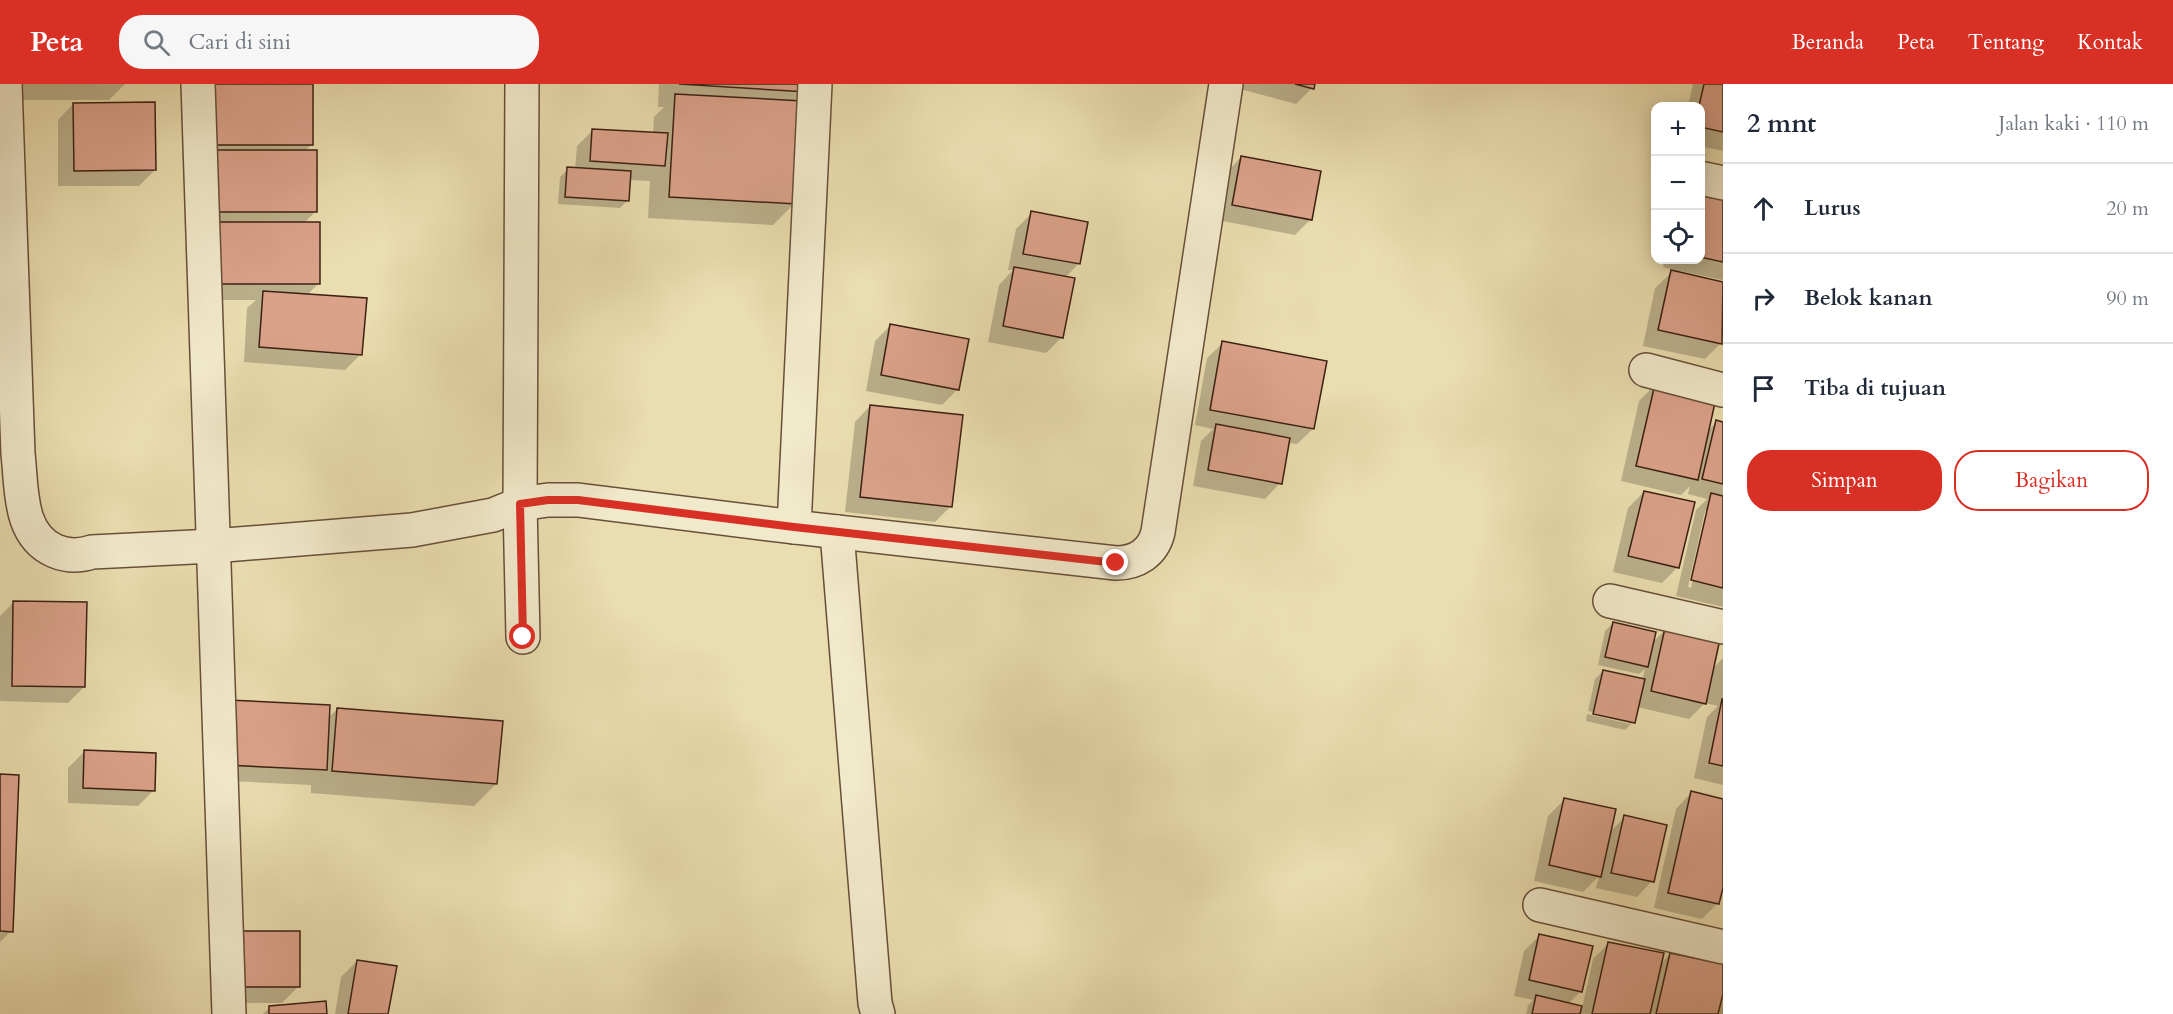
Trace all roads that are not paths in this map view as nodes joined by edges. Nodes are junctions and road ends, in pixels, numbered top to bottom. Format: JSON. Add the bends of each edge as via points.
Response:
{"nodes":[{"id":1,"x":5,"y":84,"type":"edge"},
{"id":2,"x":198,"y":84,"type":"edge"},
{"id":3,"x":522,"y":84,"type":"edge"},
{"id":4,"x":815,"y":84,"type":"edge"},
{"id":5,"x":1226,"y":84,"type":"edge"},
{"id":6,"x":1705,"y":179,"type":"edge"},
{"id":7,"x":1723,"y":183,"type":"edge"},
{"id":8,"x":1646,"y":370,"type":"dead end"},
{"id":9,"x":1723,"y":390,"type":"edge"},
{"id":10,"x":520,"y":504,"type":"junction"},
{"id":11,"x":12,"y":507,"type":"edge"},
{"id":12,"x":794,"y":527,"type":"junction"},
{"id":13,"x":837,"y":532,"type":"junction"},
{"id":14,"x":213,"y":546,"type":"junction"},
{"id":15,"x":1610,"y":601,"type":"dead end"},
{"id":16,"x":1723,"y":627,"type":"edge"},
{"id":17,"x":523,"y":637,"type":"dead end"},
{"id":18,"x":1540,"y":904,"type":"dead end"},
{"id":19,"x":1723,"y":947,"type":"edge"},
{"id":20,"x":229,"y":1014,"type":"edge"},
{"id":21,"x":878,"y":1014,"type":"edge"}],
"edges":[{"from":1,"to":11,"type":"street","via":[[18,454]]},
{"from":2,"to":14,"type":"street"},
{"from":3,"to":10,"type":"street"},
{"from":4,"to":12,"type":"street"},
{"from":5,"to":13,"type":"street","via":[[1158,532],[1150,549],[1134,560],[1116,563]]},
{"from":6,"to":7,"type":"street"},
{"from":8,"to":9,"type":"street"},
{"from":10,"to":12,"type":"street","via":[[578,500]]},
{"from":10,"to":14,"type":"street","via":[[493,515],[412,530]]},
{"from":10,"to":17,"type":"street"},
{"from":11,"to":14,"type":"street","via":[[45,546],[60,553]]},
{"from":12,"to":13,"type":"street"},
{"from":13,"to":21,"type":"street"},
{"from":14,"to":20,"type":"street"},
{"from":15,"to":16,"type":"street"},
{"from":18,"to":19,"type":"street"}]}
